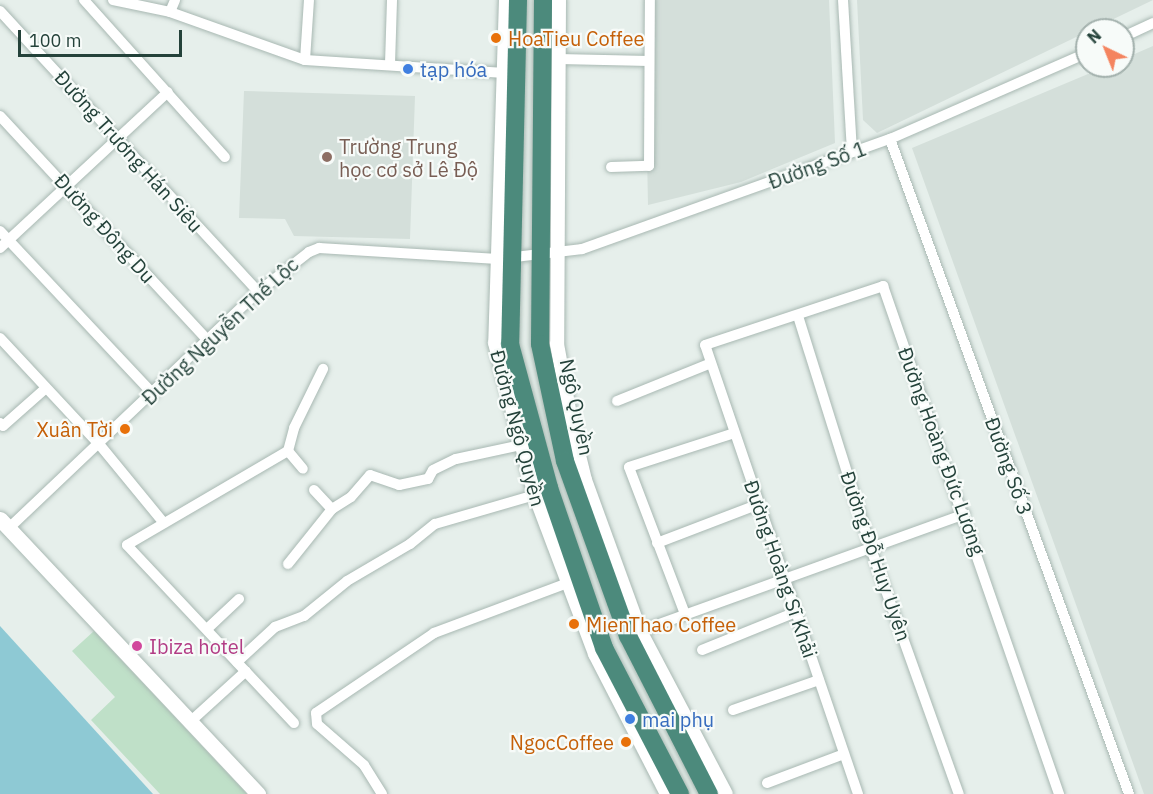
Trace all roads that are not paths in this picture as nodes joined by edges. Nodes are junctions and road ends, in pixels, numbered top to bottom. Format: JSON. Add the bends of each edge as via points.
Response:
{"nodes":[{"id":1,"x":84,"y":0,"type":"edge"},
{"id":2,"x":113,"y":0,"type":"edge"},
{"id":3,"x":175,"y":0,"type":"edge"},
{"id":4,"x":309,"y":0,"type":"edge"},
{"id":5,"x":392,"y":0,"type":"edge"},
{"id":6,"x":506,"y":0,"type":"edge"},
{"id":7,"x":518,"y":0,"type":"edge"},
{"id":8,"x":543,"y":0,"type":"edge"},
{"id":9,"x":559,"y":0,"type":"edge"},
{"id":10,"x":650,"y":0,"type":"edge"},
{"id":11,"x":843,"y":0,"type":"edge"},
{"id":12,"x":0,"y":10,"type":"edge"},
{"id":13,"x":170,"y":12,"type":"junction"},
{"id":14,"x":1153,"y":23,"type":"edge"},
{"id":15,"x":1135,"y":31,"type":"edge"},
{"id":16,"x":1075,"y":58,"type":"edge"},
{"id":17,"x":559,"y":59,"type":"junction"},
{"id":18,"x":305,"y":60,"type":"junction"},
{"id":19,"x":649,"y":61,"type":"junction"},
{"id":20,"x":390,"y":64,"type":"junction"},
{"id":21,"x":505,"y":73,"type":"junction"},
{"id":22,"x":168,"y":92,"type":"junction"},
{"id":23,"x":0,"y":116,"type":"edge"},
{"id":24,"x":116,"y":139,"type":"junction"},
{"id":25,"x":890,"y":139,"type":"junction"},
{"id":26,"x":852,"y":152,"type":"junction"},
{"id":27,"x":225,"y":157,"type":"dead end"},
{"id":28,"x":611,"y":167,"type":"dead end"},
{"id":29,"x":67,"y":186,"type":"junction"},
{"id":30,"x":0,"y":231,"type":"edge"},
{"id":31,"x":4,"y":244,"type":"edge"},
{"id":32,"x":548,"y":256,"type":"junction"},
{"id":33,"x":506,"y":259,"type":"junction"},
{"id":34,"x":258,"y":292,"type":"junction"},
{"id":35,"x":798,"y":316,"type":"junction"},
{"id":36,"x":0,"y":338,"type":"edge"},
{"id":37,"x":208,"y":341,"type":"junction"},
{"id":38,"x":705,"y":345,"type":"joint"},
{"id":39,"x":711,"y":363,"type":"junction"},
{"id":40,"x":323,"y":369,"type":"dead end"},
{"id":41,"x":46,"y":388,"type":"junction"},
{"id":42,"x":153,"y":393,"type":"junction"},
{"id":43,"x":617,"y":401,"type":"dead end"},
{"id":44,"x":0,"y":423,"type":"edge"},
{"id":45,"x":734,"y":433,"type":"junction"},
{"id":46,"x":99,"y":444,"type":"junction"},
{"id":47,"x":521,"y":445,"type":"junction"},
{"id":48,"x":288,"y":451,"type":"junction"},
{"id":49,"x":303,"y":469,"type":"dead end"},
{"id":50,"x":314,"y":490,"type":"dead end"},
{"id":51,"x":535,"y":495,"type":"junction"},
{"id":52,"x":759,"y":504,"type":"junction"},
{"id":53,"x":332,"y":510,"type":"junction"},
{"id":54,"x":965,"y":514,"type":"junction"},
{"id":55,"x":4,"y":523,"type":"edge"},
{"id":56,"x":164,"y":523,"type":"junction"},
{"id":57,"x":657,"y":543,"type":"junction"},
{"id":58,"x":870,"y":546,"type":"junction"},
{"id":59,"x":288,"y":564,"type":"dead end"},
{"id":60,"x":784,"y":578,"type":"junction"},
{"id":61,"x":568,"y":583,"type":"junction"},
{"id":62,"x":239,"y":599,"type":"dead end"},
{"id":63,"x":796,"y":612,"type":"junction"},
{"id":64,"x":685,"y":614,"type":"junction"},
{"id":65,"x":207,"y":629,"type":"junction"},
{"id":66,"x":640,"y":631,"type":"junction"},
{"id":67,"x":702,"y":650,"type":"dead end"},
{"id":68,"x":237,"y":662,"type":"junction"},
{"id":69,"x":246,"y":671,"type":"junction"},
{"id":70,"x":819,"y":680,"type":"junction"},
{"id":71,"x":733,"y":710,"type":"dead end"},
{"id":72,"x":191,"y":722,"type":"junction"},
{"id":73,"x":294,"y":723,"type":"dead end"},
{"id":74,"x":844,"y":754,"type":"junction"},
{"id":75,"x":767,"y":783,"type":"dead end"},
{"id":76,"x":1057,"y":793,"type":"edge"},
{"id":77,"x":258,"y":794,"type":"edge"},
{"id":78,"x":382,"y":794,"type":"edge"},
{"id":79,"x":667,"y":794,"type":"edge"},
{"id":80,"x":680,"y":794,"type":"edge"},
{"id":81,"x":709,"y":794,"type":"edge"},
{"id":82,"x":726,"y":794,"type":"edge"},
{"id":83,"x":858,"y":794,"type":"edge"},
{"id":84,"x":959,"y":794,"type":"edge"},
{"id":85,"x":1129,"y":794,"type":"edge"}],
"edges":[{"from":1,"to":22,"type":"street"},
{"from":2,"to":13,"type":"street"},
{"from":3,"to":13,"type":"street"},
{"from":4,"to":18,"type":"street"},
{"from":5,"to":20,"type":"street"},
{"from":6,"to":21,"type":"street","name":"Đường Ngô Quyền"},
{"from":7,"to":33,"type":"highway"},
{"from":8,"to":32,"type":"highway","name":"Ngô Quyền"},
{"from":9,"to":17,"type":"street"},
{"from":10,"to":19,"type":"street"},
{"from":11,"to":26,"type":"street"},
{"from":12,"to":24,"type":"street","name":"Đường Trương Hán Siêu"},
{"from":13,"to":18,"type":"street"},
{"from":14,"to":15,"type":"street"},
{"from":16,"to":25,"type":"street","name":"Đường Số 1"},
{"from":17,"to":19,"type":"street"},
{"from":17,"to":32,"type":"street"},
{"from":18,"to":20,"type":"street"},
{"from":19,"to":28,"type":"street","via":[[649,166]]},
{"from":20,"to":21,"type":"street"},
{"from":21,"to":33,"type":"street","name":"Đường Ngô Quyền"},
{"from":22,"to":24,"type":"street"},
{"from":22,"to":27,"type":"street"},
{"from":23,"to":29,"type":"street","name":"Đường Đông Du"},
{"from":24,"to":29,"type":"street"},
{"from":24,"to":34,"type":"street","name":"Đường Trương Hán Siêu"},
{"from":25,"to":26,"type":"street","name":"Đường Số 1"},
{"from":25,"to":85,"type":"street","name":"Đường Số 3"},
{"from":26,"to":32,"type":"street","name":"Đường Số 1","via":[[651,226]]},
{"from":29,"to":31,"type":"street"},
{"from":29,"to":37,"type":"street","name":"Đường Đông Du"},
{"from":30,"to":31,"type":"street"},
{"from":31,"to":42,"type":"street"},
{"from":32,"to":33,"type":"street","name":"Đường Số 1"},
{"from":32,"to":66,"type":"street","via":[[557,344],[585,480]]},
{"from":32,"to":81,"type":"highway","name":"Ngô Quyền","via":[[540,344],[572,482],[628,636]]},
{"from":33,"to":34,"type":"street","name":"Đường Nguyễn Thế Lộc","via":[[319,248],[299,257]]},
{"from":33,"to":47,"type":"street","name":"Đường Ngô Quyền","via":[[495,343]]},
{"from":33,"to":80,"type":"highway","via":[[510,344],[549,488],[604,648]]},
{"from":34,"to":37,"type":"street","name":"Đường Nguyễn Thế Lộc"},
{"from":35,"to":38,"type":"street","name":"Đường Hoàng Đức Lương"},
{"from":35,"to":54,"type":"street","name":"Đường Hoàng Đức Lương","via":[[883,286]]},
{"from":35,"to":58,"type":"street","name":"Đường Đỗ Huy Uyên"},
{"from":36,"to":41,"type":"street"},
{"from":37,"to":42,"type":"street","name":"Đường Nguyễn Thế Lộc"},
{"from":38,"to":39,"type":"street","name":"Đường Hoàng Sĩ Khải"},
{"from":39,"to":43,"type":"street"},
{"from":39,"to":45,"type":"street","name":"Đường Hoàng Sĩ Khải"},
{"from":40,"to":48,"type":"street","via":[[294,428]]},
{"from":41,"to":44,"type":"street","via":[[3,426]]},
{"from":41,"to":46,"type":"street"},
{"from":42,"to":46,"type":"street","name":"Đường Nguyễn Thế Lộc"},
{"from":45,"to":52,"type":"street","name":"Đường Hoàng Sĩ Khải"},
{"from":45,"to":57,"type":"street","via":[[631,465]]},
{"from":46,"to":55,"type":"street","name":"Đường Nguyễn Thế Lộc"},
{"from":46,"to":56,"type":"street"},
{"from":47,"to":51,"type":"street","name":"Đường Ngô Quyền"},
{"from":47,"to":53,"type":"street","via":[[456,459],[433,470],[428,479],[399,485],[370,475]]},
{"from":48,"to":49,"type":"street"},
{"from":48,"to":56,"type":"street"},
{"from":50,"to":53,"type":"street"},
{"from":51,"to":61,"type":"street","name":"Đường Ngô Quyền"},
{"from":51,"to":68,"type":"street","via":[[435,524],[410,544],[347,581],[304,616],[275,627]]},
{"from":52,"to":57,"type":"street"},
{"from":52,"to":60,"type":"street","name":"Đường Hoàng Sĩ Khải"},
{"from":53,"to":59,"type":"street"},
{"from":54,"to":58,"type":"street"},
{"from":54,"to":76,"type":"street","name":"Đường Hoàng Đức Lương"},
{"from":55,"to":72,"type":"main road"},
{"from":56,"to":65,"type":"street","via":[[127,545]]},
{"from":57,"to":64,"type":"street"},
{"from":58,"to":60,"type":"street"},
{"from":58,"to":84,"type":"street","name":"Đường Đỗ Huy Uyên"},
{"from":60,"to":63,"type":"street","name":"Đường Hoàng Sĩ Khải"},
{"from":60,"to":64,"type":"street"},
{"from":61,"to":78,"type":"street","via":[[513,607],[434,633],[316,713],[317,724],[364,765]]},
{"from":61,"to":79,"type":"street","name":"Đường Ngô Quyền","via":[[595,654]]},
{"from":62,"to":65,"type":"street"},
{"from":63,"to":67,"type":"street"},
{"from":63,"to":70,"type":"street","name":"Đường Hoàng Sĩ Khải"},
{"from":64,"to":66,"type":"street"},
{"from":65,"to":68,"type":"street"},
{"from":66,"to":82,"type":"street"},
{"from":68,"to":69,"type":"street"},
{"from":69,"to":72,"type":"street"},
{"from":69,"to":73,"type":"street"},
{"from":70,"to":71,"type":"street"},
{"from":70,"to":74,"type":"street","name":"Đường Hoàng Sĩ Khải"},
{"from":72,"to":77,"type":"main road"},
{"from":74,"to":75,"type":"street"},
{"from":74,"to":83,"type":"street","name":"Đường Hoàng Sĩ Khải"}]}
